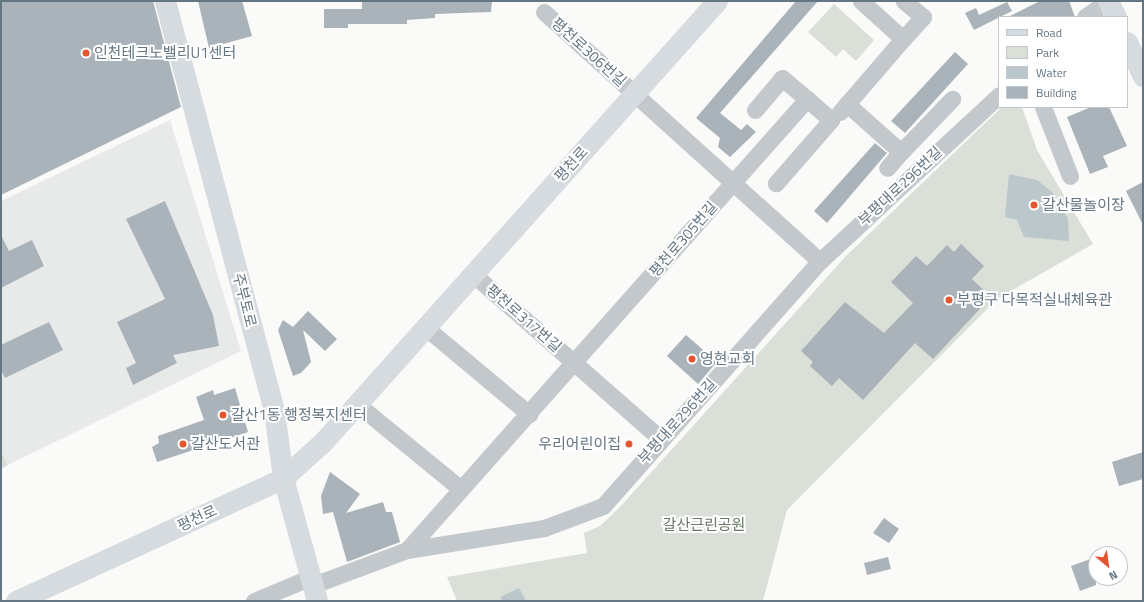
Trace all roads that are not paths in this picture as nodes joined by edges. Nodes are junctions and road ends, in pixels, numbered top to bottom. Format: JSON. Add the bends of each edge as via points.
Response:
{"nodes":[{"id":1,"x":165,"y":1,"type":"edge"},
{"id":2,"x":717,"y":1,"type":"edge"},
{"id":3,"x":861,"y":1,"type":"edge"},
{"id":4,"x":904,"y":1,"type":"edge"},
{"id":5,"x":1108,"y":1,"type":"edge"},
{"id":6,"x":544,"y":12,"type":"dead end"},
{"id":7,"x":1087,"y":16,"type":"edge"},
{"id":8,"x":1116,"y":16,"type":"edge"},
{"id":9,"x":903,"y":39,"type":"junction"},
{"id":10,"x":1128,"y":44,"type":"edge"},
{"id":11,"x":1143,"y":76,"type":"edge"},
{"id":12,"x":634,"y":93,"type":"junction"},
{"id":13,"x":998,"y":96,"type":"edge"},
{"id":14,"x":807,"y":99,"type":"junction"},
{"id":15,"x":952,"y":99,"type":"dead end"},
{"id":16,"x":847,"y":104,"type":"junction"},
{"id":17,"x":1043,"y":108,"type":"edge"},
{"id":18,"x":755,"y":110,"type":"dead end"},
{"id":19,"x":832,"y":120,"type":"junction"},
{"id":20,"x":901,"y":152,"type":"junction"},
{"id":21,"x":887,"y":168,"type":"dead end"},
{"id":22,"x":1070,"y":176,"type":"dead end"},
{"id":23,"x":732,"y":182,"type":"junction"},
{"id":24,"x":776,"y":183,"type":"dead end"},
{"id":25,"x":820,"y":261,"type":"junction"},
{"id":26,"x":473,"y":274,"type":"junction"},
{"id":27,"x":633,"y":296,"type":"joint"},
{"id":28,"x":425,"y":327,"type":"junction"},
{"id":29,"x":574,"y":362,"type":"junction"},
{"id":30,"x":357,"y":404,"type":"junction"},
{"id":31,"x":529,"y":414,"type":"junction"},
{"id":32,"x":661,"y":439,"type":"junction"},
{"id":33,"x":492,"y":454,"type":"joint"},
{"id":34,"x":283,"y":478,"type":"junction"},
{"id":35,"x":461,"y":489,"type":"junction"},
{"id":36,"x":407,"y":550,"type":"junction"},
{"id":37,"x":314,"y":588,"type":"edge"},
{"id":38,"x":16,"y":601,"type":"edge"},
{"id":39,"x":254,"y":601,"type":"edge"}],
"edges":[{"from":1,"to":34,"type":"main road","name":"주부토로","via":[[274,411]]},
{"from":2,"to":12,"type":"main road","name":"평천로"},
{"from":3,"to":9,"type":"street"},
{"from":4,"to":9,"type":"street","via":[[923,17]]},
{"from":5,"to":7,"type":"street"},
{"from":5,"to":8,"type":"main road"},
{"from":6,"to":12,"type":"street","name":"평천로306번길"},
{"from":9,"to":16,"type":"street"},
{"from":10,"to":11,"type":"main road"},
{"from":12,"to":23,"type":"street"},
{"from":12,"to":26,"type":"main road","name":"평천로"},
{"from":13,"to":25,"type":"street","name":"부평대로296번길"},
{"from":14,"to":18,"type":"street","via":[[782,78]]},
{"from":14,"to":19,"type":"street"},
{"from":14,"to":23,"type":"street","name":"평천로305번길"},
{"from":15,"to":20,"type":"street"},
{"from":16,"to":19,"type":"street"},
{"from":16,"to":20,"type":"street"},
{"from":17,"to":22,"type":"street"},
{"from":19,"to":24,"type":"street"},
{"from":20,"to":21,"type":"street"},
{"from":23,"to":25,"type":"street"},
{"from":23,"to":27,"type":"street","name":"평천로305번길"},
{"from":25,"to":32,"type":"street","name":"부평대로296번길"},
{"from":26,"to":28,"type":"main road","name":"평천로"},
{"from":26,"to":29,"type":"street","name":"평천로317번길"},
{"from":27,"to":29,"type":"street","name":"평천로317번길"},
{"from":28,"to":30,"type":"main road","name":"평천로"},
{"from":28,"to":31,"type":"street"},
{"from":29,"to":31,"type":"street","name":"평천로317번길"},
{"from":29,"to":32,"type":"street","name":"평천로317번길"},
{"from":30,"to":34,"type":"main road","name":"평천로"},
{"from":30,"to":35,"type":"street"},
{"from":31,"to":33,"type":"street","name":"평천로317번길"},
{"from":32,"to":36,"type":"street","name":"부평대로296번길","via":[[604,506],[577,518],[544,528]]},
{"from":33,"to":35,"type":"street","name":"부평대로296번길"},
{"from":34,"to":37,"type":"main road","name":"주부토로"},
{"from":34,"to":38,"type":"main road","name":"평천로"},
{"from":35,"to":36,"type":"street","name":"부평대로296번길"},
{"from":36,"to":37,"type":"street","name":"부평대로296번길"},
{"from":37,"to":39,"type":"street","name":"부평대로296번길"}]}
